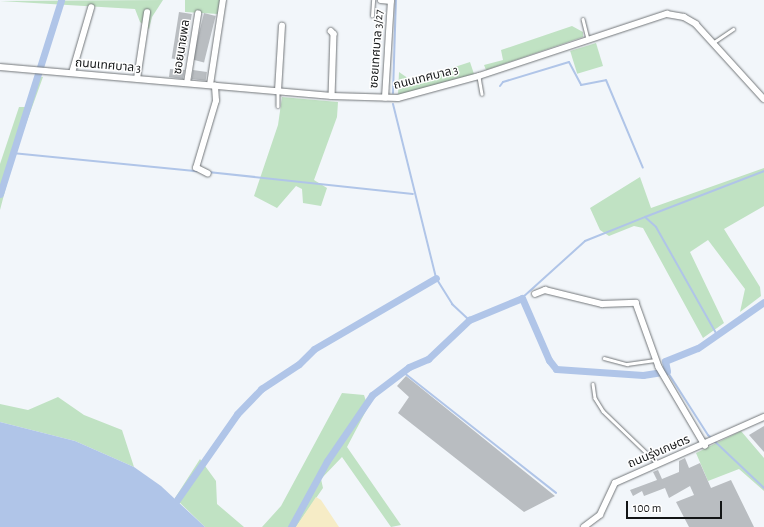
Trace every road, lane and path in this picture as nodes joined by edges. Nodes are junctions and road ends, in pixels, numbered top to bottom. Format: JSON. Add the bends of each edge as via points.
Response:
{"nodes":[{"id":1,"x":223,"y":0,"type":"edge"},
{"id":2,"x":373,"y":0,"type":"edge"},
{"id":3,"x":381,"y":0,"type":"edge"},
{"id":4,"x":391,"y":1,"type":"edge"},
{"id":5,"x":91,"y":8,"type":"dead end"},
{"id":6,"x":148,"y":13,"type":"dead end"},
{"id":7,"x":198,"y":14,"type":"dead end"},
{"id":8,"x":372,"y":16,"type":"dead end"},
{"id":9,"x":583,"y":19,"type":"dead end"},
{"id":10,"x":282,"y":26,"type":"dead end"},
{"id":11,"x":733,"y":29,"type":"dead end"},
{"id":12,"x":331,"y":31,"type":"dead end"},
{"id":13,"x":588,"y":39,"type":"junction"},
{"id":14,"x":714,"y":42,"type":"junction"},
{"id":15,"x":0,"y":67,"type":"edge"},
{"id":16,"x":72,"y":73,"type":"junction"},
{"id":17,"x":479,"y":76,"type":"junction"},
{"id":18,"x":137,"y":79,"type":"junction"},
{"id":19,"x":187,"y":83,"type":"junction"},
{"id":20,"x":213,"y":86,"type":"junction"},
{"id":21,"x":278,"y":91,"type":"junction"},
{"id":22,"x":482,"y":94,"type":"dead end"},
{"id":23,"x":332,"y":96,"type":"junction"},
{"id":24,"x":384,"y":98,"type":"junction"},
{"id":25,"x":764,"y":99,"type":"edge"},
{"id":26,"x":278,"y":106,"type":"dead end"},
{"id":27,"x":208,"y":174,"type":"dead end"},
{"id":28,"x":535,"y":294,"type":"dead end"},
{"id":29,"x":604,"y":358,"type":"dead end"},
{"id":30,"x":656,"y":360,"type":"junction"},
{"id":31,"x":593,"y":384,"type":"dead end"},
{"id":32,"x":764,"y":417,"type":"edge"},
{"id":33,"x":705,"y":445,"type":"junction"},
{"id":34,"x":659,"y":465,"type":"junction"},
{"id":35,"x":584,"y":527,"type":"edge"}],
"edges":[{"from":1,"to":20,"type":"street"},
{"from":2,"to":8,"type":"lane"},
{"from":3,"to":4,"type":"street"},
{"from":4,"to":24,"type":"street","name":"ซอยเทศบาล 3/27"},
{"from":5,"to":16,"type":"street"},
{"from":6,"to":18,"type":"street"},
{"from":7,"to":19,"type":"street","name":"ซอยนายพล"},
{"from":9,"to":13,"type":"lane"},
{"from":10,"to":21,"type":"street"},
{"from":11,"to":14,"type":"lane"},
{"from":12,"to":23,"type":"street","via":[[334,34]]},
{"from":13,"to":14,"type":"street","name":"ถนนเทศบาล 3","via":[[667,14],[684,16]]},
{"from":13,"to":17,"type":"street","name":"ถนนเทศบาล 3"},
{"from":14,"to":25,"type":"street","name":"ถนนเทศบาล 3"},
{"from":15,"to":16,"type":"street","name":"ถนนเทศบาล 3"},
{"from":16,"to":18,"type":"street","name":"ถนนเทศบาล 3"},
{"from":17,"to":22,"type":"lane"},
{"from":17,"to":24,"type":"street","name":"ถนนเทศบาล 3","via":[[408,97]]},
{"from":18,"to":19,"type":"street","name":"ถนนเทศบาล 3"},
{"from":19,"to":20,"type":"street","name":"ถนนเทศบาล 3"},
{"from":20,"to":21,"type":"street","name":"ถนนเทศบาล 3"},
{"from":20,"to":27,"type":"street","via":[[216,101],[196,168]]},
{"from":21,"to":23,"type":"street","name":"ถนนเทศบาล 3"},
{"from":21,"to":26,"type":"lane"},
{"from":23,"to":24,"type":"street","name":"ถนนเทศบาล 3"},
{"from":28,"to":30,"type":"street","via":[[545,290],[602,304],[636,303]]},
{"from":29,"to":30,"type":"lane","via":[[627,364]]},
{"from":30,"to":33,"type":"street"},
{"from":31,"to":34,"type":"lane","via":[[595,398],[603,412]]},
{"from":32,"to":33,"type":"street","name":"ถนนรุ่งเกษตร"},
{"from":33,"to":34,"type":"street","name":"ถนนรุ่งเกษตร"},
{"from":34,"to":35,"type":"street","name":"ถนนรุ่งเกษตร","via":[[615,483],[600,516]]}]}
